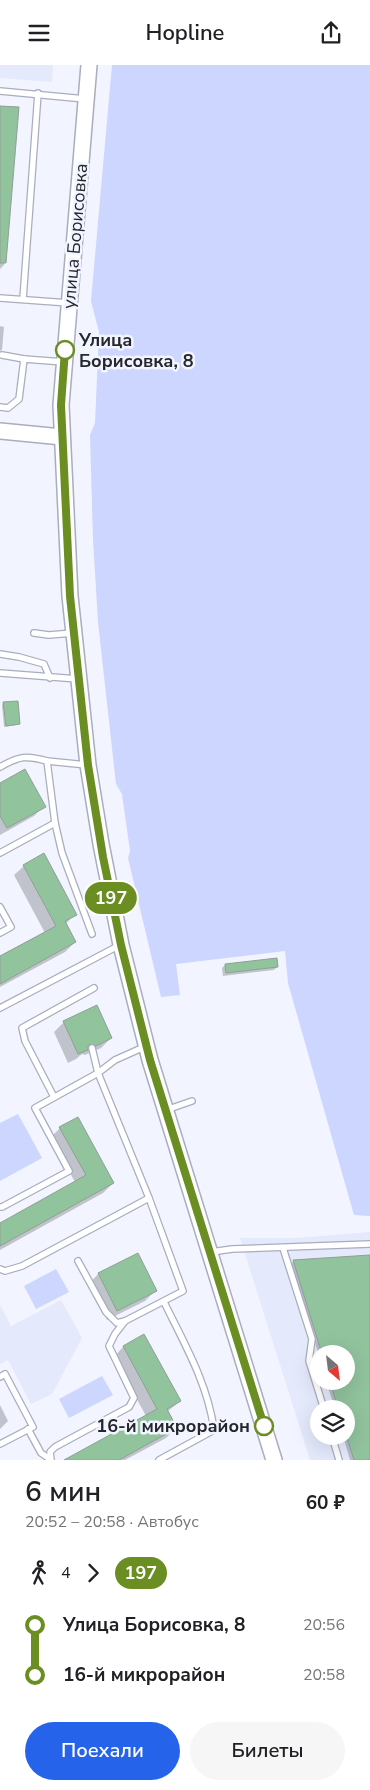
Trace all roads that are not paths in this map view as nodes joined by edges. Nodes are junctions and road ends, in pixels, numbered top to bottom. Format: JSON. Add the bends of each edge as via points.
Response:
{"nodes":[{"id":1,"x":90,"y":65,"type":"edge"},
{"id":2,"x":0,"y":91,"type":"edge"},
{"id":3,"x":38,"y":93,"type":"junction"},
{"id":4,"x":86,"y":99,"type":"junction"},
{"id":5,"x":0,"y":298,"type":"edge"},
{"id":6,"x":23,"y":299,"type":"junction"},
{"id":7,"x":69,"y":303,"type":"junction"},
{"id":8,"x":2,"y":355,"type":"dead end"},
{"id":9,"x":24,"y":359,"type":"junction"},
{"id":10,"x":64,"y":362,"type":"junction"},
{"id":11,"x":0,"y":407,"type":"edge"},
{"id":12,"x":0,"y":431,"type":"edge"},
{"id":13,"x":62,"y":437,"type":"junction"},
{"id":14,"x":34,"y":633,"type":"dead end"},
{"id":15,"x":73,"y":633,"type":"junction"},
{"id":16,"x":0,"y":654,"type":"edge"},
{"id":17,"x":0,"y":673,"type":"edge"},
{"id":18,"x":50,"y":678,"type":"junction"},
{"id":19,"x":78,"y":679,"type":"junction"},
{"id":20,"x":47,"y":761,"type":"junction"},
{"id":21,"x":88,"y":765,"type":"junction"},
{"id":22,"x":0,"y":767,"type":"edge"},
{"id":23,"x":55,"y":823,"type":"junction"},
{"id":24,"x":0,"y":853,"type":"edge"},
{"id":25,"x":0,"y":907,"type":"edge"},
{"id":26,"x":0,"y":933,"type":"edge"},
{"id":27,"x":92,"y":934,"type":"dead end"},
{"id":28,"x":121,"y":945,"type":"junction"},
{"id":29,"x":94,"y":988,"type":"dead end"},
{"id":30,"x":0,"y":1008,"type":"edge"},
{"id":31,"x":146,"y":1046,"type":"junction"},
{"id":32,"x":92,"y":1048,"type":"dead end"},
{"id":33,"x":98,"y":1073,"type":"junction"},
{"id":34,"x":54,"y":1097,"type":"junction"},
{"id":35,"x":192,"y":1101,"type":"dead end"},
{"id":36,"x":165,"y":1110,"type":"junction"},
{"id":37,"x":149,"y":1198,"type":"junction"},
{"id":38,"x":0,"y":1207,"type":"edge"},
{"id":39,"x":370,"y":1244,"type":"edge"},
{"id":40,"x":284,"y":1248,"type":"junction"},
{"id":41,"x":209,"y":1252,"type":"junction"},
{"id":42,"x":78,"y":1261,"type":"dead end"},
{"id":43,"x":0,"y":1269,"type":"edge"},
{"id":44,"x":164,"y":1302,"type":"junction"},
{"id":45,"x":125,"y":1321,"type":"junction"},
{"id":46,"x":0,"y":1377,"type":"edge"},
{"id":47,"x":321,"y":1400,"type":"edge"},
{"id":48,"x":28,"y":1429,"type":"junction"},
{"id":49,"x":0,"y":1445,"type":"edge"},
{"id":50,"x":335,"y":1445,"type":"edge"},
{"id":51,"x":50,"y":1459,"type":"edge"},
{"id":52,"x":159,"y":1460,"type":"edge"},
{"id":53,"x":274,"y":1460,"type":"edge"},
{"id":54,"x":340,"y":1460,"type":"edge"}],
"edges":[{"from":1,"to":4,"type":"street","name":"улица Борисовка"},
{"from":2,"to":3,"type":"lane"},
{"from":3,"to":4,"type":"lane"},
{"from":3,"to":6,"type":"lane"},
{"from":4,"to":7,"type":"street","name":"улица Борисовка"},
{"from":5,"to":6,"type":"lane"},
{"from":6,"to":7,"type":"lane"},
{"from":7,"to":10,"type":"street","name":"улица Борисовка"},
{"from":8,"to":9,"type":"lane"},
{"from":9,"to":10,"type":"lane"},
{"from":9,"to":11,"type":"lane","via":[[19,399],[8,407]]},
{"from":10,"to":13,"type":"street","name":"улица Борисовка"},
{"from":12,"to":13,"type":"street"},
{"from":13,"to":15,"type":"street","name":"улица Борисовка"},
{"from":14,"to":15,"type":"lane"},
{"from":15,"to":19,"type":"street","name":"улица Борисовка"},
{"from":16,"to":18,"type":"lane","via":[[44,664]]},
{"from":17,"to":18,"type":"lane"},
{"from":18,"to":19,"type":"lane"},
{"from":19,"to":21,"type":"street","name":"улица Борисовка"},
{"from":20,"to":21,"type":"lane"},
{"from":20,"to":22,"type":"lane","via":[[30,756]]},
{"from":20,"to":23,"type":"lane"},
{"from":21,"to":28,"type":"street","name":"улица Борисовка"},
{"from":23,"to":24,"type":"lane"},
{"from":23,"to":27,"type":"lane","via":[[62,853]]},
{"from":25,"to":26,"type":"lane","via":[[11,927]]},
{"from":28,"to":30,"type":"lane"},
{"from":28,"to":31,"type":"street","name":"улица Борисовка"},
{"from":29,"to":34,"type":"lane","via":[[22,1028]]},
{"from":31,"to":33,"type":"lane","via":[[115,1060]]},
{"from":31,"to":36,"type":"street","name":"улица Борисовка"},
{"from":32,"to":33,"type":"lane"},
{"from":33,"to":34,"type":"lane"},
{"from":33,"to":37,"type":"lane"},
{"from":34,"to":38,"type":"lane","via":[[35,1108],[69,1171]]},
{"from":35,"to":36,"type":"lane"},
{"from":36,"to":41,"type":"street","name":"улица Борисовка"},
{"from":37,"to":43,"type":"lane","via":[[22,1266],[5,1271]]},
{"from":37,"to":44,"type":"lane","via":[[183,1289]]},
{"from":39,"to":40,"type":"lane"},
{"from":40,"to":41,"type":"lane"},
{"from":40,"to":47,"type":"lane","via":[[312,1339],[309,1361]]},
{"from":41,"to":53,"type":"street","name":"улица Борисовка"},
{"from":42,"to":45,"type":"lane","via":[[106,1312],[117,1323]]},
{"from":44,"to":45,"type":"lane"},
{"from":44,"to":52,"type":"lane","via":[[198,1370],[214,1430]]},
{"from":45,"to":51,"type":"lane","via":[[109,1346],[134,1398],[130,1407],[55,1447],[50,1452]]},
{"from":46,"to":48,"type":"lane","via":[[5,1374],[33,1427]]},
{"from":48,"to":49,"type":"lane"},
{"from":48,"to":51,"type":"lane","via":[[41,1453]]},
{"from":50,"to":54,"type":"lane"}]}
